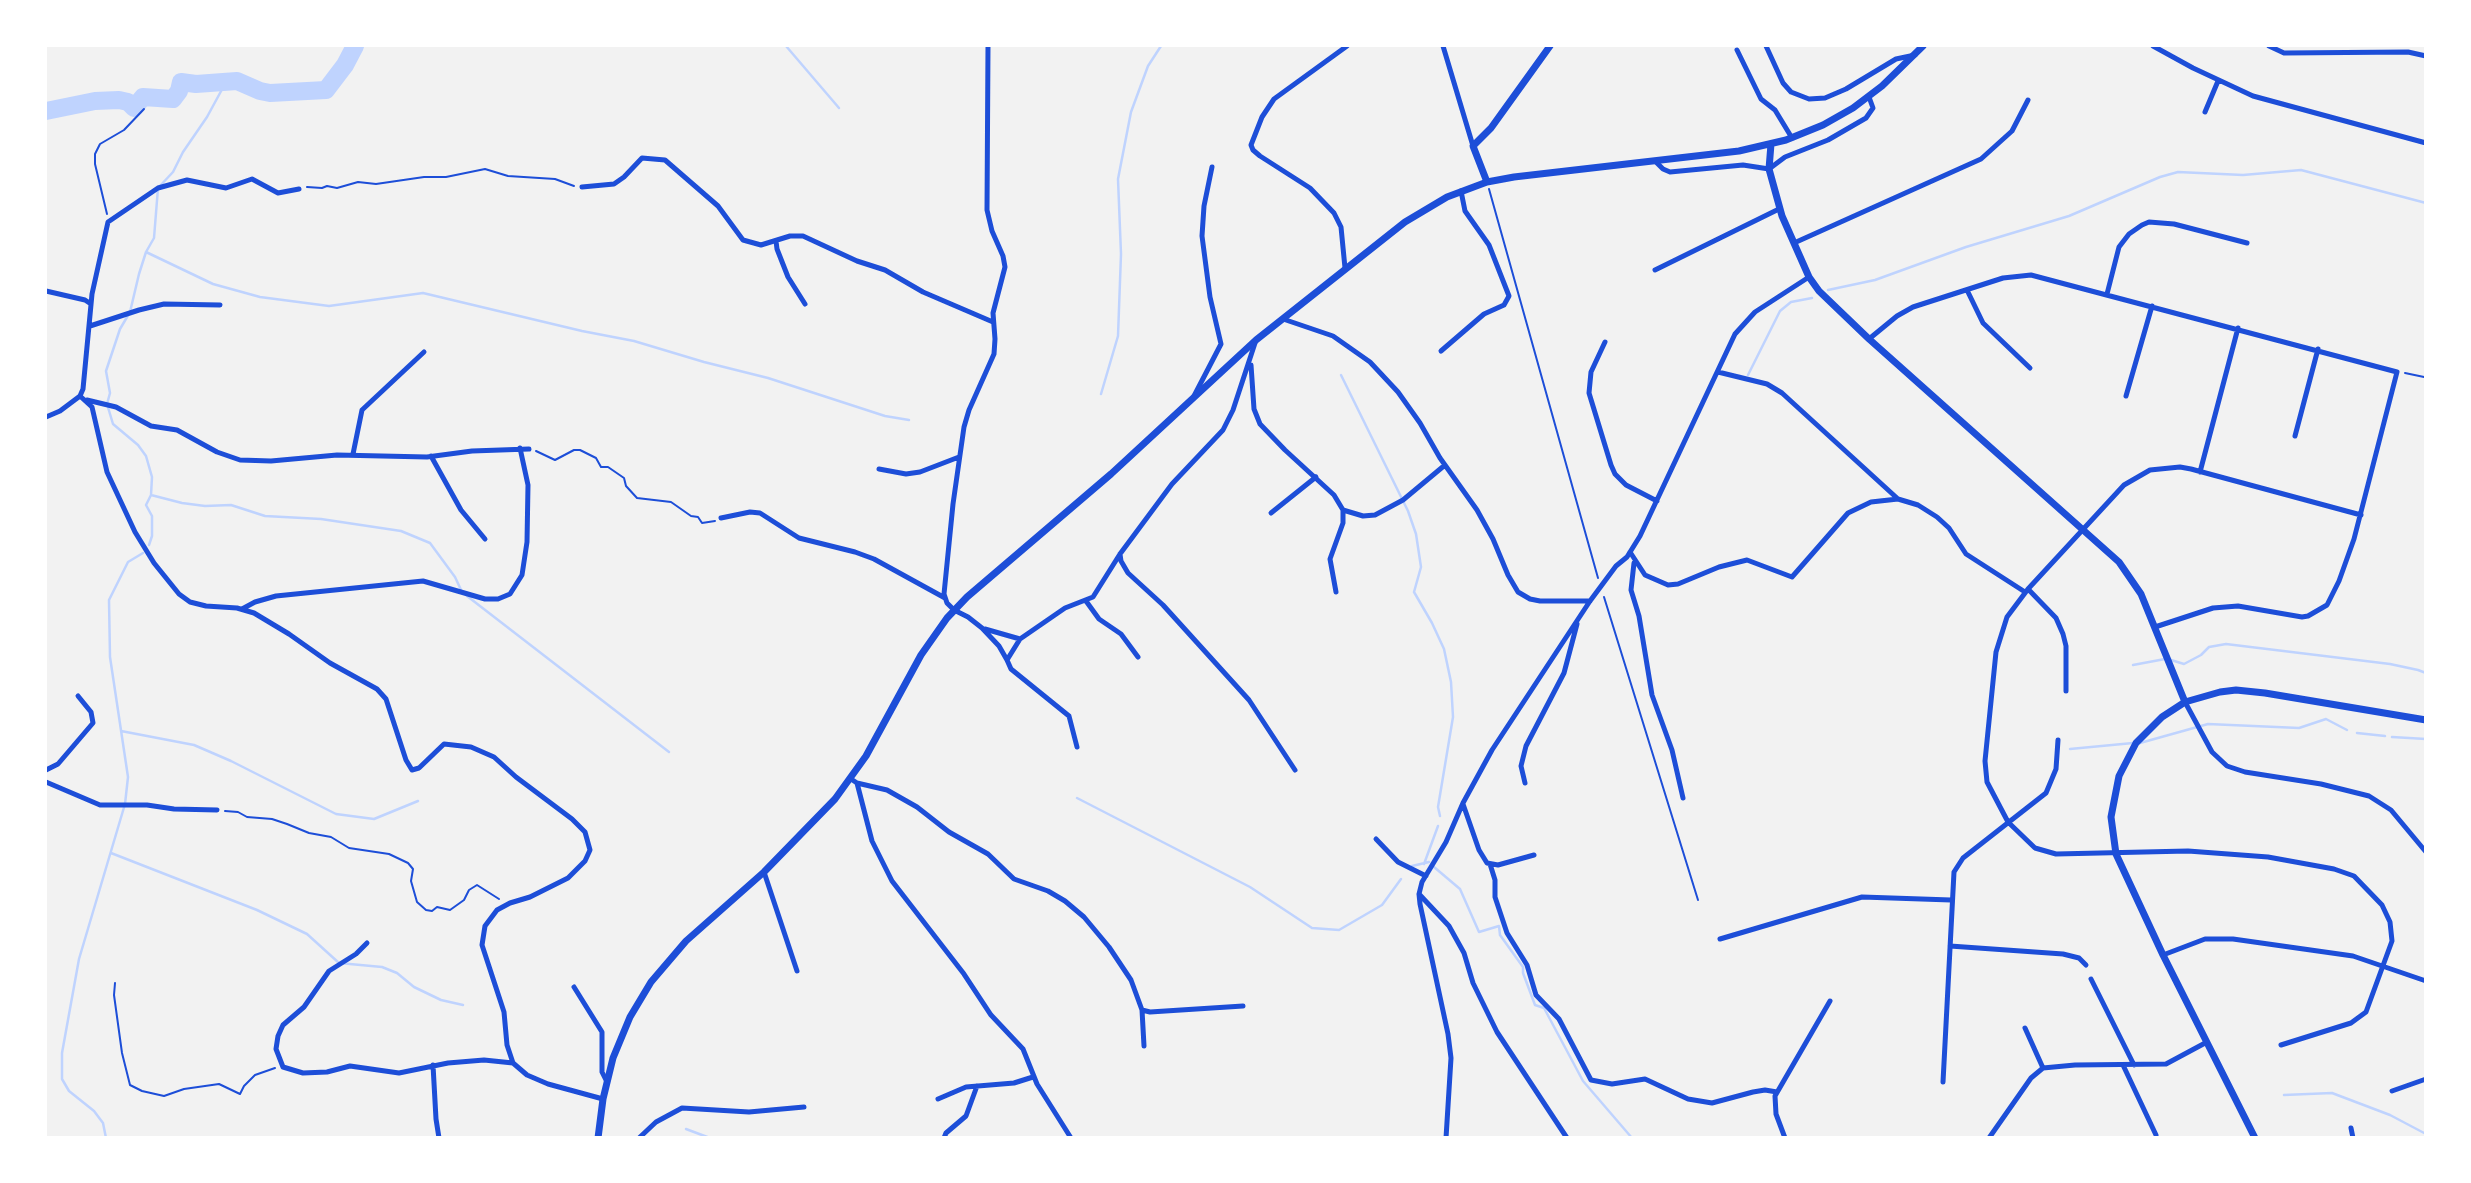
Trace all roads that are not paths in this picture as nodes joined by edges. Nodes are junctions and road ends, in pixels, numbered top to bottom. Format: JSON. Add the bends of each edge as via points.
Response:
{"nodes":[{"id":1,"x":988,"y":46,"type":"edge"},
{"id":2,"x":1347,"y":46,"type":"edge"},
{"id":3,"x":1443,"y":46,"type":"edge"},
{"id":4,"x":1550,"y":46,"type":"edge"},
{"id":5,"x":1766,"y":46,"type":"edge"},
{"id":6,"x":1923,"y":46,"type":"edge"},
{"id":7,"x":2153,"y":46,"type":"edge"},
{"id":8,"x":2269,"y":46,"type":"edge"},
{"id":9,"x":1737,"y":50,"type":"dead end"},
{"id":10,"x":1915,"y":55,"type":"junction"},
{"id":11,"x":2426,"y":56,"type":"edge"},
{"id":12,"x":2218,"y":81,"type":"junction"},
{"id":13,"x":1869,"y":97,"type":"junction"},
{"id":14,"x":2028,"y":100,"type":"dead end"},
{"id":15,"x":2205,"y":112,"type":"dead end"},
{"id":16,"x":1792,"y":138,"type":"junction"},
{"id":17,"x":1771,"y":144,"type":"junction"},
{"id":18,"x":2426,"y":144,"type":"edge"},
{"id":19,"x":1473,"y":146,"type":"junction"},
{"id":20,"x":1655,"y":161,"type":"junction"},
{"id":21,"x":1212,"y":167,"type":"dead end"},
{"id":22,"x":1769,"y":169,"type":"junction"},
{"id":23,"x":1487,"y":182,"type":"junction"},
{"id":24,"x":582,"y":187,"type":"road end"},
{"id":25,"x":299,"y":189,"type":"road end"},
{"id":26,"x":1461,"y":191,"type":"junction"},
{"id":27,"x":1779,"y":209,"type":"junction"},
{"id":28,"x":776,"y":241,"type":"junction"},
{"id":29,"x":1794,"y":243,"type":"junction"},
{"id":30,"x":2247,"y":243,"type":"dead end"},
{"id":31,"x":1345,"y":268,"type":"junction"},
{"id":32,"x":1656,"y":270,"type":"dead end"},
{"id":33,"x":1810,"y":276,"type":"junction"},
{"id":34,"x":1967,"y":290,"type":"junction"},
{"id":35,"x":46,"y":291,"type":"edge"},
{"id":36,"x":2107,"y":294,"type":"junction"},
{"id":37,"x":91,"y":304,"type":"junction"},
{"id":38,"x":805,"y":304,"type":"dead end"},
{"id":39,"x":220,"y":305,"type":"dead end"},
{"id":40,"x":2152,"y":306,"type":"junction"},
{"id":41,"x":1283,"y":319,"type":"junction"},
{"id":42,"x":993,"y":322,"type":"junction"},
{"id":43,"x":90,"y":326,"type":"junction"},
{"id":44,"x":2238,"y":328,"type":"junction"},
{"id":45,"x":1869,"y":339,"type":"junction"},
{"id":46,"x":1256,"y":340,"type":"junction"},
{"id":47,"x":1605,"y":342,"type":"dead end"},
{"id":48,"x":2318,"y":349,"type":"junction"},
{"id":49,"x":1441,"y":351,"type":"dead end"},
{"id":50,"x":424,"y":352,"type":"dead end"},
{"id":51,"x":1251,"y":359,"type":"junction"},
{"id":52,"x":2030,"y":368,"type":"dead end"},
{"id":53,"x":1718,"y":372,"type":"junction"},
{"id":54,"x":80,"y":396,"type":"junction"},
{"id":55,"x":1194,"y":396,"type":"junction"},
{"id":56,"x":2126,"y":396,"type":"dead end"},
{"id":57,"x":87,"y":400,"type":"junction"},
{"id":58,"x":46,"y":417,"type":"edge"},
{"id":59,"x":2295,"y":436,"type":"dead end"},
{"id":60,"x":520,"y":449,"type":"junction"},
{"id":61,"x":529,"y":449,"type":"road end"},
{"id":62,"x":353,"y":454,"type":"junction"},
{"id":63,"x":431,"y":456,"type":"junction"},
{"id":64,"x":960,"y":457,"type":"junction"},
{"id":65,"x":1445,"y":465,"type":"junction"},
{"id":66,"x":879,"y":469,"type":"dead end"},
{"id":67,"x":2200,"y":472,"type":"junction"},
{"id":68,"x":1316,"y":478,"type":"junction"},
{"id":69,"x":1898,"y":499,"type":"junction"},
{"id":70,"x":1657,"y":501,"type":"junction"},
{"id":71,"x":1343,"y":510,"type":"junction"},
{"id":72,"x":1271,"y":513,"type":"dead end"},
{"id":73,"x":2361,"y":515,"type":"junction"},
{"id":74,"x":721,"y":519,"type":"road end"},
{"id":75,"x":2082,"y":528,"type":"junction"},
{"id":76,"x":485,"y":539,"type":"dead end"},
{"id":77,"x":1630,"y":552,"type":"junction"},
{"id":78,"x":1120,"y":554,"type":"junction"},
{"id":79,"x":1634,"y":562,"type":"junction"},
{"id":80,"x":2027,"y":590,"type":"junction"},
{"id":81,"x":1336,"y":592,"type":"dead end"},
{"id":82,"x":945,"y":598,"type":"junction"},
{"id":83,"x":1086,"y":601,"type":"junction"},
{"id":84,"x":1590,"y":601,"type":"junction"},
{"id":85,"x":242,"y":609,"type":"junction"},
{"id":86,"x":954,"y":610,"type":"junction"},
{"id":87,"x":1578,"y":621,"type":"junction"},
{"id":88,"x":2155,"y":627,"type":"junction"},
{"id":89,"x":982,"y":628,"type":"junction"},
{"id":90,"x":1020,"y":639,"type":"junction"},
{"id":91,"x":1138,"y":657,"type":"dead end"},
{"id":92,"x":1007,"y":660,"type":"junction"},
{"id":93,"x":2066,"y":691,"type":"dead end"},
{"id":94,"x":78,"y":696,"type":"dead end"},
{"id":95,"x":2185,"y":702,"type":"junction"},
{"id":96,"x":2426,"y":720,"type":"edge"},
{"id":97,"x":2059,"y":740,"type":"dead end"},
{"id":98,"x":1077,"y":747,"type":"dead end"},
{"id":99,"x":46,"y":770,"type":"edge"},
{"id":100,"x":1295,"y":770,"type":"dead end"},
{"id":101,"x":854,"y":781,"type":"junction"},
{"id":102,"x":46,"y":782,"type":"edge"},
{"id":103,"x":1525,"y":783,"type":"dead end"},
{"id":104,"x":1683,"y":797,"type":"dead end"},
{"id":105,"x":1463,"y":803,"type":"junction"},
{"id":106,"x":217,"y":810,"type":"road end"},
{"id":107,"x":2008,"y":822,"type":"junction"},
{"id":108,"x":1376,"y":839,"type":"dead end"},
{"id":109,"x":2426,"y":852,"type":"edge"},
{"id":110,"x":2116,"y":854,"type":"junction"},
{"id":111,"x":1534,"y":855,"type":"dead end"},
{"id":112,"x":1490,"y":864,"type":"junction"},
{"id":113,"x":764,"y":872,"type":"junction"},
{"id":114,"x":1426,"y":876,"type":"junction"},
{"id":115,"x":1419,"y":894,"type":"junction"},
{"id":116,"x":1951,"y":900,"type":"junction"},
{"id":117,"x":1720,"y":939,"type":"dead end"},
{"id":118,"x":367,"y":943,"type":"dead end"},
{"id":119,"x":1950,"y":946,"type":"junction"},
{"id":120,"x":2164,"y":955,"type":"junction"},
{"id":121,"x":2086,"y":965,"type":"dead end"},
{"id":122,"x":2384,"y":967,"type":"junction"},
{"id":123,"x":797,"y":971,"type":"dead end"},
{"id":124,"x":2091,"y":979,"type":"dead end"},
{"id":125,"x":2426,"y":981,"type":"edge"},
{"id":126,"x":575,"y":988,"type":"dead end"},
{"id":127,"x":1829,"y":1001,"type":"dead end"},
{"id":128,"x":1243,"y":1006,"type":"dead end"},
{"id":129,"x":1142,"y":1010,"type":"junction"},
{"id":130,"x":2025,"y":1028,"type":"dead end"},
{"id":131,"x":2207,"y":1042,"type":"junction"},
{"id":132,"x":2281,"y":1045,"type":"dead end"},
{"id":133,"x":1144,"y":1046,"type":"dead end"},
{"id":134,"x":513,"y":1063,"type":"junction"},
{"id":135,"x":433,"y":1065,"type":"junction"},
{"id":136,"x":2123,"y":1065,"type":"junction"},
{"id":137,"x":2134,"y":1065,"type":"junction"},
{"id":138,"x":2043,"y":1068,"type":"junction"},
{"id":139,"x":1033,"y":1077,"type":"junction"},
{"id":140,"x":2426,"y":1079,"type":"edge"},
{"id":141,"x":607,"y":1082,"type":"junction"},
{"id":142,"x":1942,"y":1082,"type":"dead end"},
{"id":143,"x":977,"y":1086,"type":"junction"},
{"id":144,"x":2392,"y":1091,"type":"dead end"},
{"id":145,"x":1777,"y":1092,"type":"junction"},
{"id":146,"x":603,"y":1099,"type":"junction"},
{"id":147,"x":939,"y":1099,"type":"dead end"},
{"id":148,"x":804,"y":1107,"type":"dead end"},
{"id":149,"x":2351,"y":1128,"type":"dead end"},
{"id":150,"x":2156,"y":1135,"type":"dead end"},
{"id":151,"x":439,"y":1138,"type":"edge"},
{"id":152,"x":598,"y":1138,"type":"edge"},
{"id":153,"x":639,"y":1138,"type":"edge"},
{"id":154,"x":944,"y":1138,"type":"edge"},
{"id":155,"x":1071,"y":1138,"type":"edge"},
{"id":156,"x":1446,"y":1138,"type":"edge"},
{"id":157,"x":1567,"y":1138,"type":"edge"},
{"id":158,"x":1785,"y":1138,"type":"edge"},
{"id":159,"x":1989,"y":1138,"type":"edge"},
{"id":160,"x":2255,"y":1138,"type":"edge"},
{"id":161,"x":2353,"y":1138,"type":"edge"}],
"edges":[{"from":1,"to":42,"type":"street","via":[[987,210],[1004,263]]},
{"from":2,"to":31,"type":"street","via":[[1274,99],[1251,145],[1260,156],[1310,188],[1334,213],[1341,227]]},
{"from":3,"to":19,"type":"street"},
{"from":4,"to":19,"type":"street"},
{"from":5,"to":10,"type":"street","via":[[1783,83],[1809,99],[1846,89],[1896,59]]},
{"from":6,"to":10,"type":"street"},
{"from":7,"to":12,"type":"street"},
{"from":8,"to":11,"type":"street","via":[[2284,53],[2408,52]]},
{"from":9,"to":16,"type":"street","via":[[1761,99],[1775,110]]},
{"from":10,"to":13,"type":"street"},
{"from":12,"to":15,"type":"street"},
{"from":12,"to":18,"type":"street","via":[[2270,102]]},
{"from":13,"to":16,"type":"street"},
{"from":13,"to":22,"type":"street","via":[[1872,108],[1866,118]]},
{"from":14,"to":29,"type":"street","via":[[2012,131],[1981,159]]},
{"from":16,"to":17,"type":"street"},
{"from":17,"to":20,"type":"street"},
{"from":17,"to":22,"type":"street"},
{"from":19,"to":23,"type":"street"},
{"from":20,"to":22,"type":"street","via":[[1670,172],[1743,165]]},
{"from":20,"to":23,"type":"street"},
{"from":21,"to":55,"type":"street","via":[[1202,236],[1221,344]]},
{"from":22,"to":27,"type":"street"},
{"from":23,"to":26,"type":"street"},
{"from":24,"to":28,"type":"street","via":[[610,186],[642,159],[663,159],[718,206],[743,240]]},
{"from":25,"to":37,"type":"street","via":[[278,193],[252,179],[226,188],[187,180],[158,188],[108,222]]},
{"from":26,"to":31,"type":"street","via":[[1405,222]]},
{"from":26,"to":49,"type":"street","via":[[1465,211],[1489,245],[1509,296],[1504,305],[1484,314]]},
{"from":27,"to":29,"type":"street"},
{"from":27,"to":32,"type":"street"},
{"from":28,"to":38,"type":"street","via":[[788,277]]},
{"from":28,"to":42,"type":"street","via":[[803,236]]},
{"from":29,"to":33,"type":"street"},
{"from":30,"to":36,"type":"street","via":[[2149,222],[2129,234],[2119,247]]},
{"from":31,"to":41,"type":"street"},
{"from":33,"to":45,"type":"street"},
{"from":33,"to":53,"type":"street","via":[[1743,323]]},
{"from":34,"to":36,"type":"street","via":[[2025,275]]},
{"from":34,"to":45,"type":"street","via":[[1906,311]]},
{"from":34,"to":52,"type":"street","via":[[1983,323]]},
{"from":35,"to":37,"type":"street"},
{"from":36,"to":40,"type":"street"},
{"from":37,"to":43,"type":"street"},
{"from":39,"to":43,"type":"street","via":[[164,304]]},
{"from":40,"to":44,"type":"street"},
{"from":40,"to":56,"type":"street"},
{"from":41,"to":46,"type":"street"},
{"from":41,"to":65,"type":"street","via":[[1333,336],[1370,362],[1398,392]]},
{"from":42,"to":64,"type":"street","via":[[994,354],[967,416]]},
{"from":43,"to":54,"type":"street"},
{"from":44,"to":48,"type":"street"},
{"from":44,"to":67,"type":"street"},
{"from":45,"to":75,"type":"street"},
{"from":46,"to":51,"type":"street"},
{"from":46,"to":55,"type":"street"},
{"from":47,"to":70,"type":"street","via":[[1589,380],[1589,393],[1611,465],[1626,485]]},
{"from":48,"to":59,"type":"street"},
{"from":48,"to":73,"type":"street","via":[[2397,372]]},
{"from":50,"to":62,"type":"street","via":[[362,410]]},
{"from":51,"to":68,"type":"street","via":[[1256,416],[1269,435]]},
{"from":51,"to":78,"type":"street","via":[[1223,430],[1172,484]]},
{"from":53,"to":69,"type":"street","via":[[1767,384],[1782,393]]},
{"from":53,"to":70,"type":"street"},
{"from":54,"to":57,"type":"street"},
{"from":54,"to":58,"type":"street"},
{"from":55,"to":86,"type":"street"},
{"from":57,"to":62,"type":"street","via":[[116,407],[151,426],[177,430],[234,458],[271,461]]},
{"from":57,"to":85,"type":"street","via":[[95,414],[111,484],[160,572],[190,602]]},
{"from":60,"to":61,"type":"street"},
{"from":60,"to":63,"type":"street"},
{"from":60,"to":85,"type":"street","via":[[528,485],[527,542],[522,575],[510,594],[485,599],[423,581],[276,596]]},
{"from":62,"to":63,"type":"street"},
{"from":63,"to":76,"type":"street","via":[[461,510]]},
{"from":64,"to":66,"type":"street","via":[[920,472]]},
{"from":64,"to":82,"type":"street"},
{"from":65,"to":71,"type":"street","via":[[1403,500],[1375,515]]},
{"from":65,"to":84,"type":"street","via":[[1493,538],[1518,592],[1540,601]]},
{"from":67,"to":73,"type":"street"},
{"from":67,"to":75,"type":"street","via":[[2180,467],[2141,474]]},
{"from":68,"to":71,"type":"street"},
{"from":68,"to":72,"type":"street"},
{"from":69,"to":79,"type":"street","via":[[1871,502],[1848,513],[1792,577],[1747,560],[1668,585],[1645,575]]},
{"from":69,"to":80,"type":"street","via":[[1937,517],[1966,554]]},
{"from":70,"to":77,"type":"street"},
{"from":71,"to":81,"type":"street","via":[[1330,559]]},
{"from":73,"to":88,"type":"street","via":[[2332,597],[2308,616],[2225,606]]},
{"from":74,"to":82,"type":"street","via":[[757,512],[799,538],[874,559]]},
{"from":75,"to":80,"type":"street"},
{"from":75,"to":88,"type":"street","via":[[2126,570]]},
{"from":77,"to":79,"type":"street"},
{"from":77,"to":84,"type":"street"},
{"from":78,"to":83,"type":"street","via":[[1100,589]]},
{"from":78,"to":100,"type":"street","via":[[1128,573],[1249,699]]},
{"from":79,"to":104,"type":"street","via":[[1632,590],[1652,695]]},
{"from":80,"to":93,"type":"street","via":[[2056,618],[2063,634]]},
{"from":80,"to":107,"type":"street","via":[[2007,617],[1997,643],[1985,761],[1987,782]]},
{"from":82,"to":86,"type":"street"},
{"from":83,"to":90,"type":"street","via":[[1065,608]]},
{"from":83,"to":91,"type":"street"},
{"from":84,"to":87,"type":"street"},
{"from":85,"to":134,"type":"street","via":[[381,692],[411,769],[418,769],[444,744],[471,747],[494,757],[580,826],[590,850],[574,873],[504,905],[485,926],[482,945],[504,1012]]},
{"from":86,"to":89,"type":"street"},
{"from":86,"to":101,"type":"street","via":[[920,655]]},
{"from":87,"to":103,"type":"street","via":[[1564,673],[1526,746],[1521,766]]},
{"from":87,"to":105,"type":"street","via":[[1492,750]]},
{"from":88,"to":95,"type":"street"},
{"from":89,"to":90,"type":"street"},
{"from":89,"to":92,"type":"street"},
{"from":90,"to":92,"type":"street"},
{"from":92,"to":98,"type":"street","via":[[1011,669],[1069,716]]},
{"from":94,"to":99,"type":"street","via":[[93,715],[93,723],[58,764]]},
{"from":95,"to":96,"type":"street","via":[[2236,690]]},
{"from":95,"to":109,"type":"street","via":[[2212,752],[2227,766],[2378,800]]},
{"from":95,"to":110,"type":"street","via":[[2151,726],[2124,763],[2111,817]]},
{"from":97,"to":107,"type":"street","via":[[2056,769],[2046,793]]},
{"from":101,"to":113,"type":"street"},
{"from":101,"to":129,"type":"street","via":[[901,797],[988,854],[1014,879],[1048,891],[1072,907],[1114,953]]},
{"from":101,"to":139,"type":"street","via":[[872,841],[892,881],[991,1015],[1023,1049]]},
{"from":102,"to":106,"type":"street","via":[[100,805]]},
{"from":105,"to":112,"type":"street","via":[[1479,850]]},
{"from":105,"to":114,"type":"street"},
{"from":107,"to":110,"type":"street","via":[[2028,843],[2048,853]]},
{"from":107,"to":116,"type":"street","via":[[1959,861]]},
{"from":108,"to":114,"type":"street","via":[[1398,862]]},
{"from":110,"to":120,"type":"street"},
{"from":110,"to":122,"type":"street","via":[[2188,850],[2268,857],[2354,876],[2382,905],[2390,922],[2392,941]]},
{"from":111,"to":112,"type":"street"},
{"from":112,"to":145,"type":"street","via":[[1507,933],[1527,965],[1536,995],[1559,1019],[1591,1080],[1612,1084],[1645,1079],[1688,1099],[1712,1103],[1753,1092]]},
{"from":113,"to":123,"type":"street"},
{"from":113,"to":141,"type":"street","via":[[686,940],[658,972],[626,1025]]},
{"from":114,"to":115,"type":"street"},
{"from":115,"to":156,"type":"street","via":[[1448,1034],[1451,1078]]},
{"from":115,"to":157,"type":"street","via":[[1449,926],[1497,1032]]},
{"from":116,"to":117,"type":"street","via":[[1862,897]]},
{"from":116,"to":119,"type":"street"},
{"from":118,"to":135,"type":"street","via":[[329,971],[304,1007],[283,1025],[276,1049],[283,1067],[303,1073],[350,1066],[398,1073]]},
{"from":119,"to":121,"type":"street","via":[[2063,954]]},
{"from":119,"to":142,"type":"street"},
{"from":120,"to":122,"type":"street","via":[[2205,939],[2227,939],[2353,956]]},
{"from":120,"to":131,"type":"street"},
{"from":122,"to":125,"type":"street"},
{"from":122,"to":132,"type":"street","via":[[2370,1005],[2359,1018]]},
{"from":124,"to":137,"type":"street"},
{"from":126,"to":141,"type":"street","via":[[603,1032],[602,1072]]},
{"from":127,"to":145,"type":"street"},
{"from":128,"to":129,"type":"street"},
{"from":129,"to":133,"type":"street"},
{"from":130,"to":138,"type":"street"},
{"from":131,"to":137,"type":"street","via":[[2166,1065]]},
{"from":131,"to":160,"type":"street"},
{"from":134,"to":135,"type":"street","via":[[484,1060]]},
{"from":134,"to":146,"type":"street","via":[[536,1079]]},
{"from":135,"to":151,"type":"street"},
{"from":136,"to":137,"type":"street"},
{"from":136,"to":138,"type":"street"},
{"from":136,"to":150,"type":"street"},
{"from":138,"to":159,"type":"street"},
{"from":139,"to":143,"type":"street"},
{"from":139,"to":155,"type":"street"},
{"from":140,"to":144,"type":"street"},
{"from":141,"to":146,"type":"street"},
{"from":143,"to":147,"type":"street"},
{"from":143,"to":154,"type":"street","via":[[966,1116]]},
{"from":145,"to":158,"type":"street","via":[[1776,1114]]},
{"from":146,"to":152,"type":"street"},
{"from":148,"to":153,"type":"street","via":[[749,1112],[682,1108]]},
{"from":149,"to":161,"type":"street"}]}
